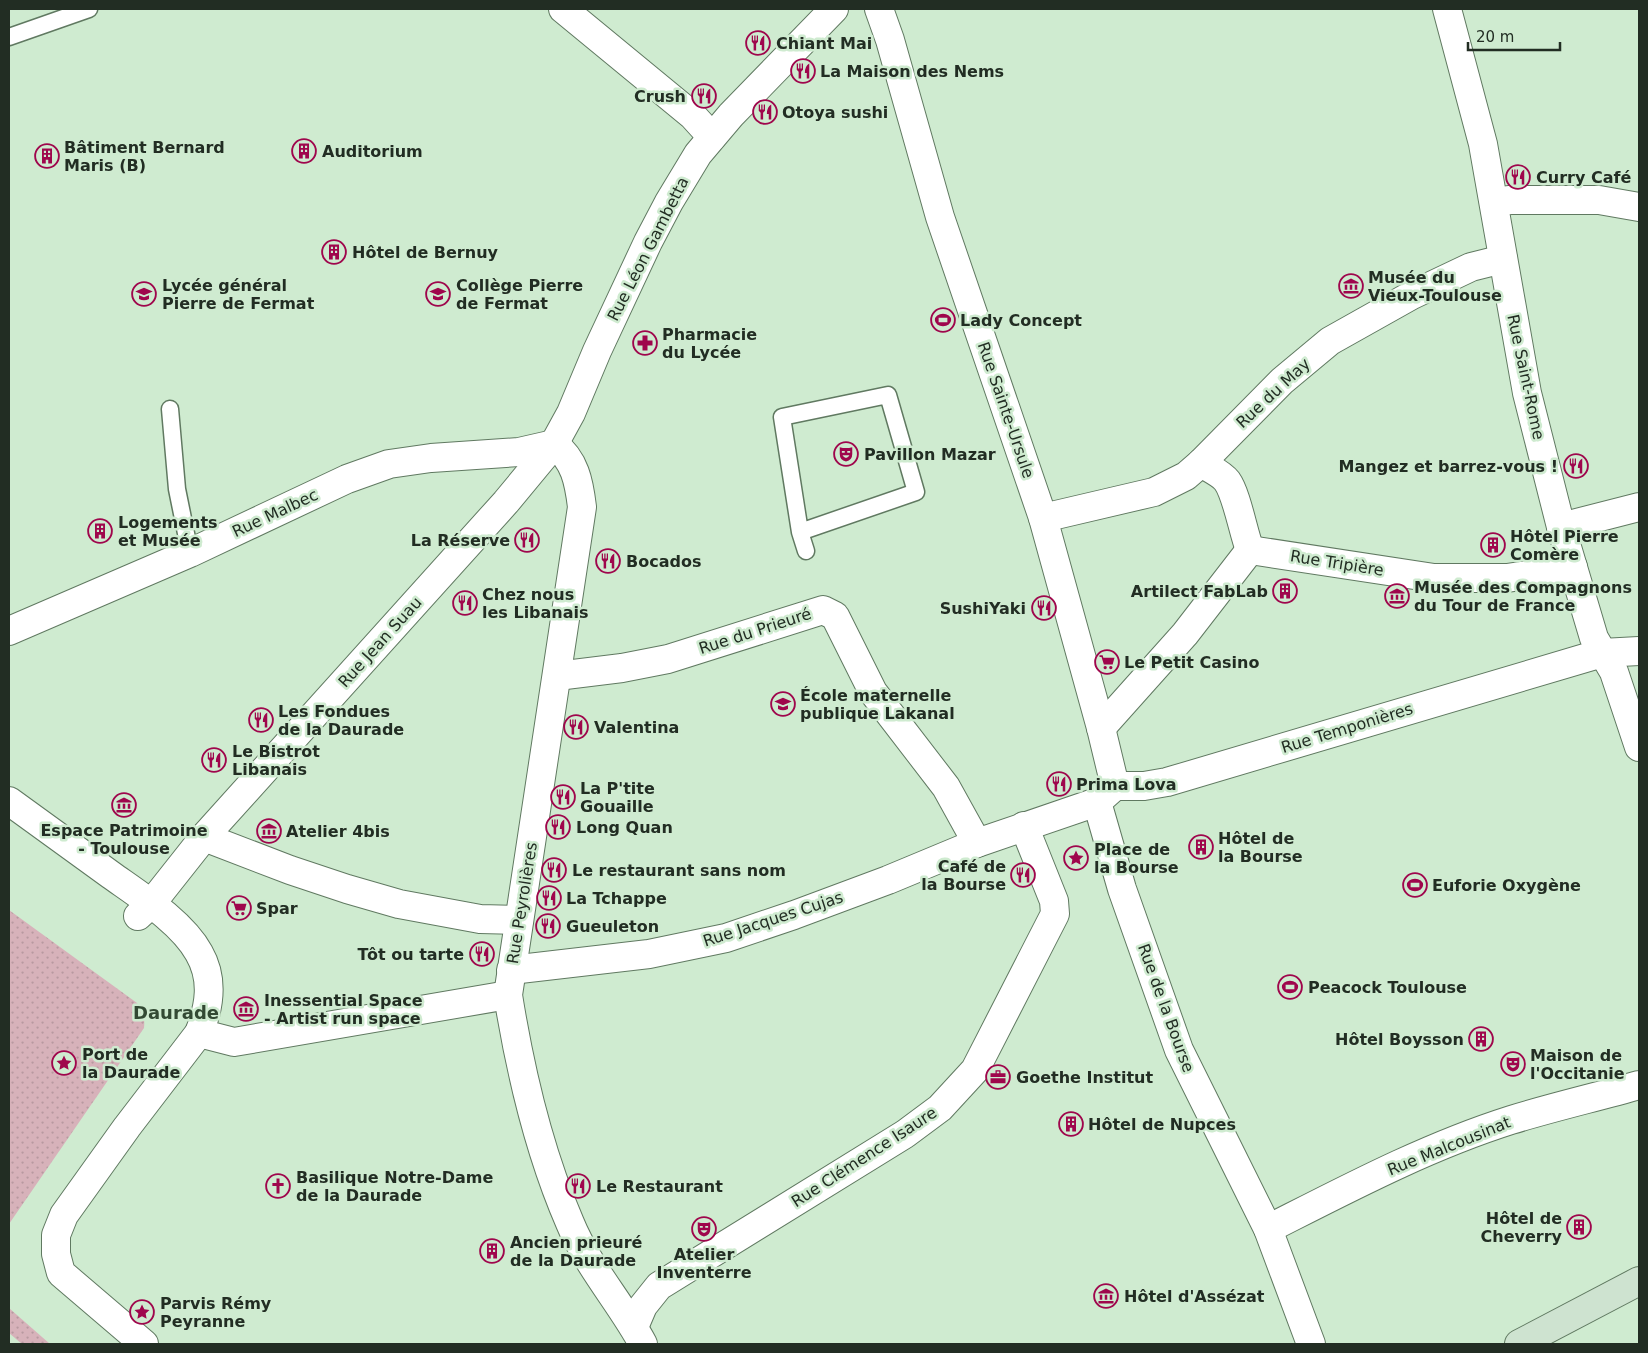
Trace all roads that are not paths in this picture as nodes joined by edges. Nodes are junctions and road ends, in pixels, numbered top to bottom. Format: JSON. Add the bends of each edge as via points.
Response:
{"nodes":[{"id":1,"x":89,"y":9,"type":"edge"},
{"id":2,"x":563,"y":9,"type":"edge"},
{"id":3,"x":834,"y":9,"type":"edge"},
{"id":4,"x":879,"y":9,"type":"edge"},
{"id":5,"x":1447,"y":9,"type":"edge"},
{"id":6,"x":9,"y":37,"type":"edge"},
{"id":7,"x":712,"y":137,"type":"junction"},
{"id":8,"x":1494,"y":202,"type":"junction"},
{"id":9,"x":1639,"y":207,"type":"edge"},
{"id":10,"x":1503,"y":259,"type":"junction"},
{"id":11,"x":170,"y":408,"type":"dead end"},
{"id":12,"x":554,"y":444,"type":"junction"},
{"id":13,"x":1201,"y":463,"type":"junction"},
{"id":14,"x":1639,"y":507,"type":"edge"},
{"id":15,"x":1043,"y":518,"type":"junction"},
{"id":16,"x":1562,"y":527,"type":"junction"},
{"id":17,"x":800,"y":532,"type":"junction"},
{"id":18,"x":1250,"y":550,"type":"junction"},
{"id":19,"x":806,"y":551,"type":"dead end"},
{"id":20,"x":190,"y":553,"type":"junction"},
{"id":21,"x":1573,"y":566,"type":"junction"},
{"id":22,"x":9,"y":631,"type":"edge"},
{"id":23,"x":1639,"y":651,"type":"edge"},
{"id":24,"x":1602,"y":653,"type":"junction"},
{"id":25,"x":557,"y":676,"type":"junction"},
{"id":26,"x":1101,"y":728,"type":"junction"},
{"id":27,"x":1639,"y":747,"type":"edge"},
{"id":28,"x":1106,"y":794,"type":"junction"},
{"id":29,"x":9,"y":801,"type":"edge"},
{"id":30,"x":1024,"y":826,"type":"junction"},
{"id":31,"x":204,"y":837,"type":"junction"},
{"id":32,"x":978,"y":842,"type":"junction"},
{"id":33,"x":145,"y":910,"type":"junction"},
{"id":34,"x":519,"y":920,"type":"junction"},
{"id":35,"x":510,"y":982,"type":"junction"},
{"id":36,"x":199,"y":1033,"type":"junction"},
{"id":37,"x":1639,"y":1085,"type":"edge"},
{"id":38,"x":1268,"y":1229,"type":"junction"},
{"id":39,"x":1639,"y":1281,"type":"edge"},
{"id":40,"x":638,"y":1336,"type":"edge"},
{"id":41,"x":144,"y":1344,"type":"edge"},
{"id":42,"x":1311,"y":1344,"type":"edge"},
{"id":43,"x":1519,"y":1344,"type":"edge"}],
"edges":[{"from":1,"to":6,"type":"lane"},
{"from":2,"to":7,"type":"street","via":[[693,116]]},
{"from":3,"to":7,"type":"street","name":"Rue Léon Gambetta"},
{"from":4,"to":15,"type":"street","name":"Rue Sainte-Ursule","via":[[992,387]]},
{"from":5,"to":8,"type":"street","name":"Rue Saint-Rome","via":[[1483,144]]},
{"from":7,"to":12,"type":"street","name":"Rue Léon Gambetta","via":[[698,154],[648,242]]},
{"from":8,"to":9,"type":"street","via":[[1599,200]]},
{"from":8,"to":10,"type":"street","name":"Rue Saint-Rome"},
{"from":10,"to":13,"type":"street","name":"Rue du May","via":[[1471,267],[1412,295],[1330,341],[1282,381]]},
{"from":10,"to":16,"type":"street","name":"Rue Saint-Rome","via":[[1527,393]]},
{"from":11,"to":20,"type":"lane","via":[[177,488]]},
{"from":12,"to":20,"type":"street","name":"Rue Malbec","via":[[519,452],[389,464],[347,479]]},
{"from":12,"to":25,"type":"street","name":"Rue Peyrolières","via":[[570,460],[579,482],[582,507]]},
{"from":12,"to":31,"type":"street","name":"Rue Jean Suau","via":[[506,502]]},
{"from":13,"to":15,"type":"street","name":"Rue du May","via":[[1186,476],[1154,492]]},
{"from":13,"to":18,"type":"street","via":[[1227,481]]},
{"from":14,"to":16,"type":"street"},
{"from":15,"to":26,"type":"street","name":"Rue Sainte-Ursule"},
{"from":16,"to":21,"type":"street","name":"Rue Saint-Rome"},
{"from":17,"to":17,"type":"lane","via":[[782,417],[888,395],[901,412],[916,492]]},
{"from":17,"to":19,"type":"lane"},
{"from":18,"to":21,"type":"street","name":"Rue Tripière","via":[[1434,578],[1507,578]]},
{"from":18,"to":26,"type":"street","via":[[1185,634]]},
{"from":20,"to":22,"type":"street","name":"Rue Malbec"},
{"from":21,"to":24,"type":"street","name":"Rue Saint-Rome","via":[[1594,638]]},
{"from":23,"to":24,"type":"street","name":"Rue Temponières"},
{"from":24,"to":27,"type":"street","name":"Rue Saint-Rome","via":[[1614,672]]},
{"from":24,"to":28,"type":"street","name":"Rue Temponières","via":[[1167,782]]},
{"from":25,"to":32,"type":"street","name":"Rue du Prieuré","via":[[668,659],[820,605],[836,616],[873,692],[946,787]]},
{"from":25,"to":34,"type":"street","name":"Rue Peyrolières"},
{"from":26,"to":28,"type":"street","name":"Rue Sainte-Ursule"},
{"from":28,"to":30,"type":"street"},
{"from":28,"to":38,"type":"street","name":"Rue de la Bourse","via":[[1122,889],[1179,1050]]},
{"from":29,"to":33,"type":"street"},
{"from":30,"to":32,"type":"street","name":"Rue Jacques Cujas"},
{"from":30,"to":40,"type":"street","name":"Rue Clémence Isaure","via":[[1054,901],[1055,914],[974,1070],[940,1108],[905,1134],[659,1286],[643,1306]]},
{"from":31,"to":33,"type":"street","name":"Rue Jean Suau"},
{"from":31,"to":34,"type":"street","via":[[290,870],[399,904],[480,919]]},
{"from":32,"to":35,"type":"street","name":"Rue Jacques Cujas","via":[[880,883],[726,938]]},
{"from":33,"to":36,"type":"street","via":[[190,939],[206,969],[209,1000]]},
{"from":34,"to":35,"type":"street","name":"Rue Peyrolières"},
{"from":35,"to":36,"type":"street","name":"Rue Jacques Cujas","via":[[234,1042]]},
{"from":35,"to":40,"type":"street","name":"Rue Peyrolières","via":[[514,1030],[539,1133],[570,1224],[596,1272]]},
{"from":36,"to":41,"type":"street","via":[[64,1215],[56,1235],[61,1273]]},
{"from":37,"to":38,"type":"street","name":"Rue Malcousinat","via":[[1510,1120],[1443,1146],[1386,1170]]},
{"from":38,"to":42,"type":"street","name":"Rue de la Bourse"},
{"from":39,"to":43,"type":"street"}]}
